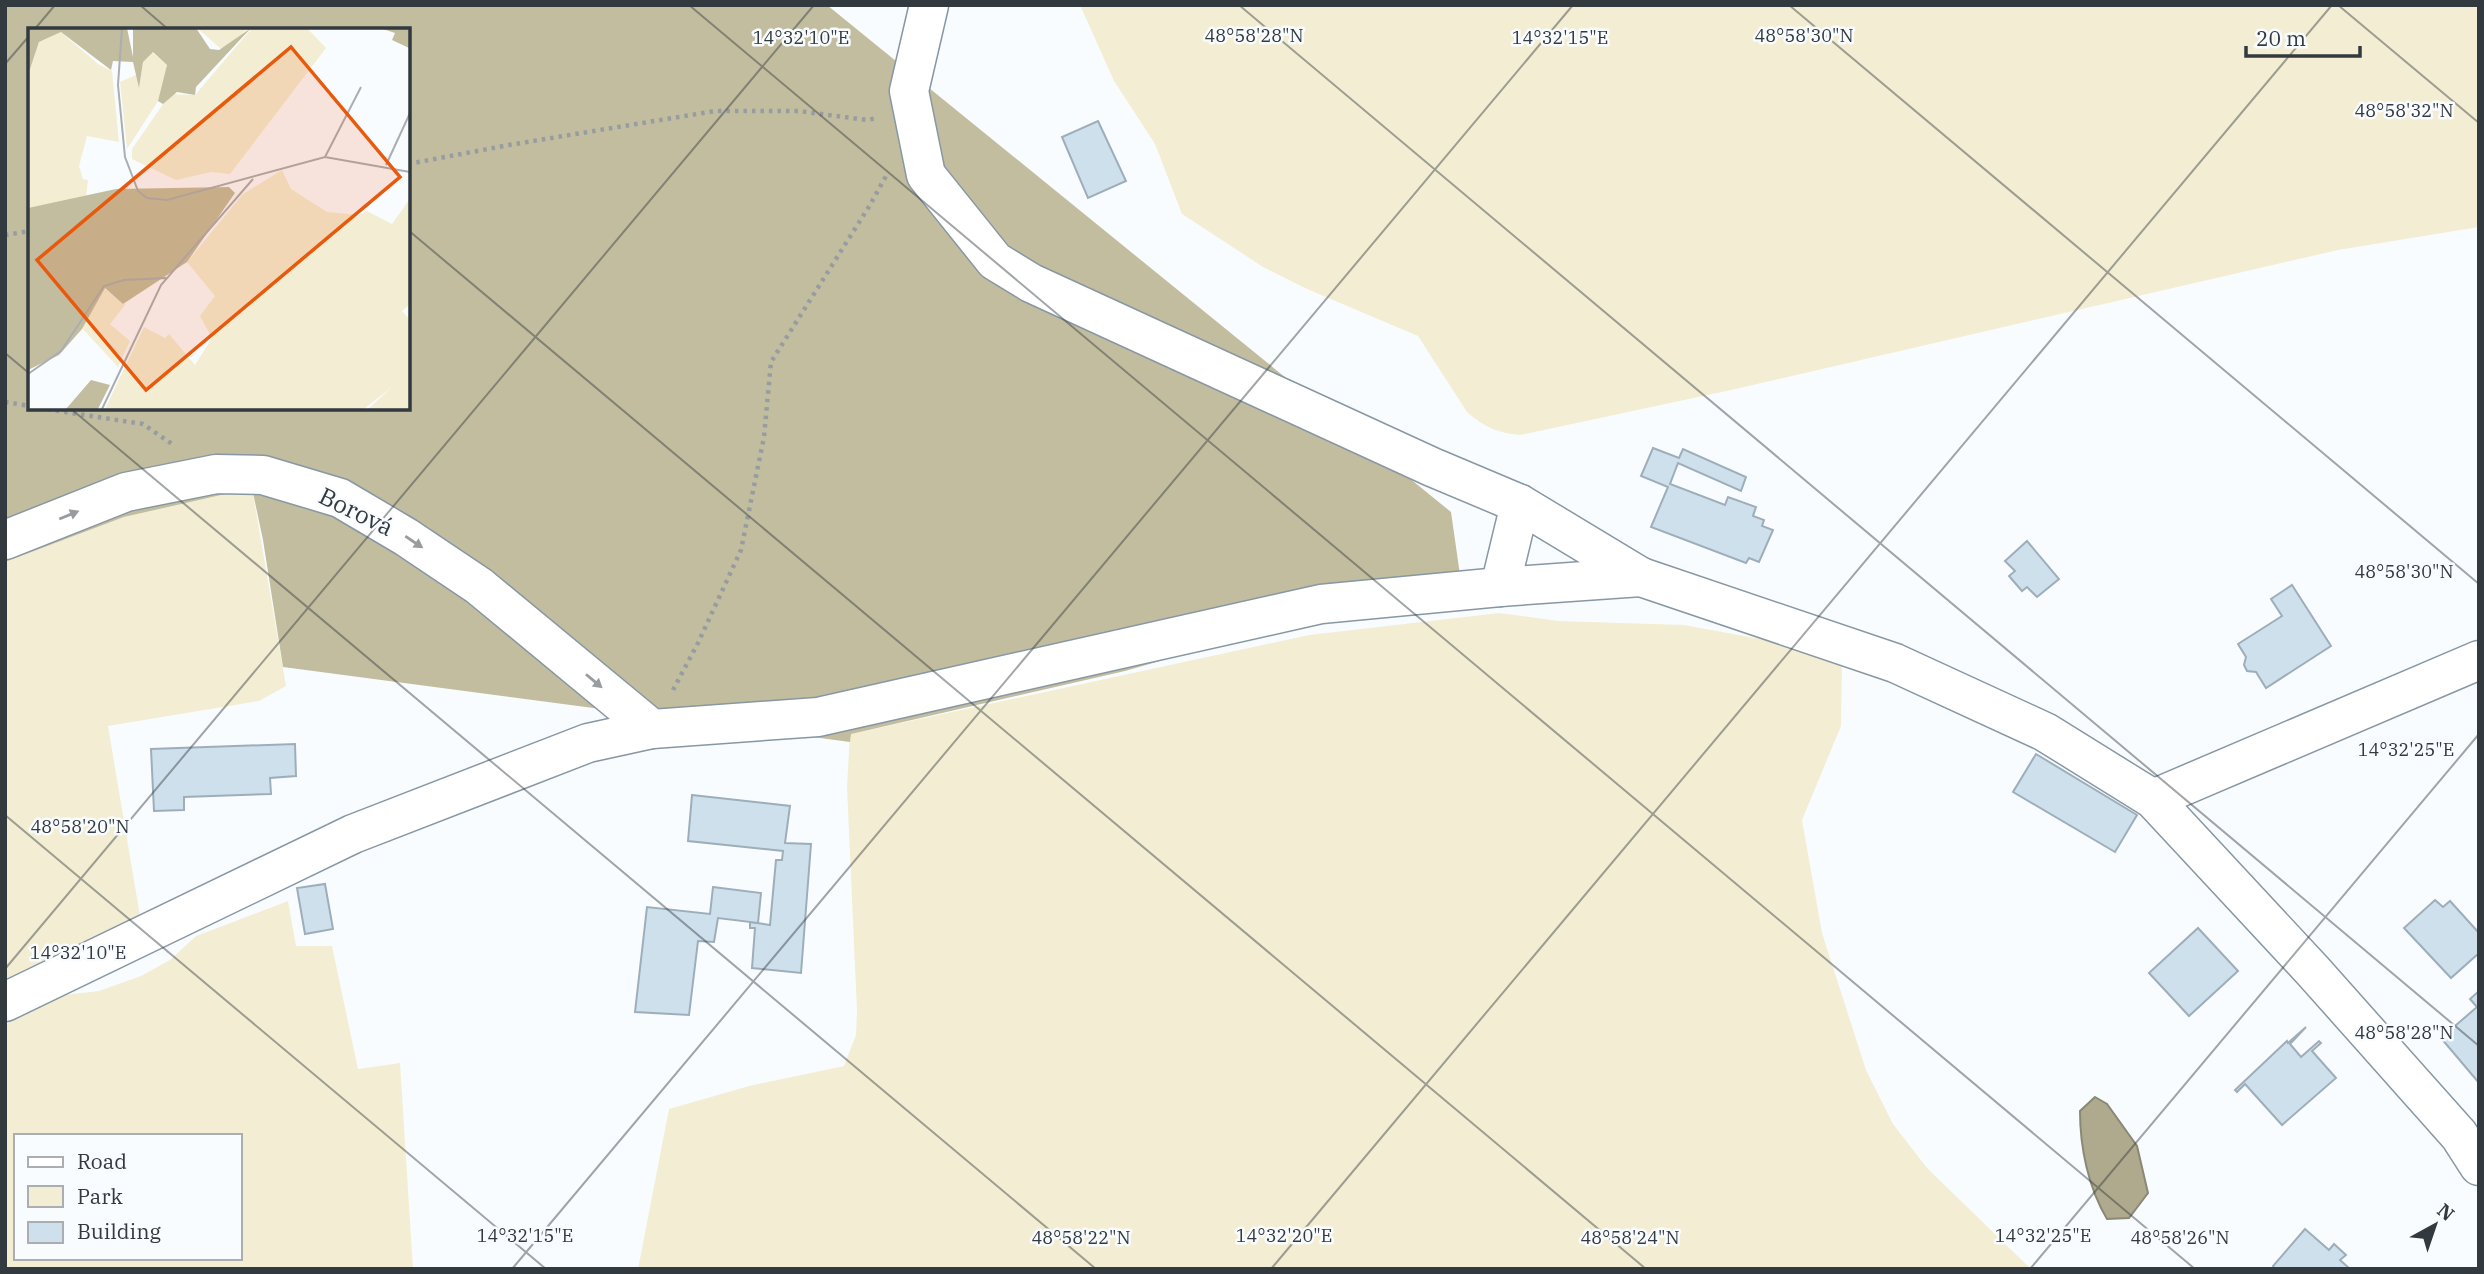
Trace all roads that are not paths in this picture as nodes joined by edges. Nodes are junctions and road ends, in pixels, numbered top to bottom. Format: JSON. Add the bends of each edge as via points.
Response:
{"nodes":[{"id":1,"x":929,"y":5,"type":"edge"},
{"id":2,"x":1520,"y":504,"type":"junction"},
{"id":3,"x":5,"y":540,"type":"edge"},
{"id":4,"x":1641,"y":577,"type":"junction"},
{"id":5,"x":1500,"y":587,"type":"junction"},
{"id":6,"x":2479,"y":660,"type":"edge"},
{"id":7,"x":652,"y":729,"type":"junction"},
{"id":8,"x":2153,"y":799,"type":"junction"},
{"id":9,"x":5,"y":1002,"type":"edge"},
{"id":10,"x":2472,"y":1143,"type":"edge"}],
"edges":[{"from":1,"to":2,"type":"street","via":[[909,91],[926,175],[995,261],[1031,284]]},
{"from":2,"to":4,"type":"street"},
{"from":2,"to":5,"type":"street"},
{"from":3,"to":7,"type":"street","name":"Borová","one_way":true,"via":[[125,492],[216,474],[263,475],[340,498],[406,537],[479,586]]},
{"from":4,"to":5,"type":"street"},
{"from":4,"to":8,"type":"street","via":[[1895,663],[2045,733]]},
{"from":5,"to":7,"type":"street","via":[[1321,604],[818,718]]},
{"from":6,"to":8,"type":"street"},
{"from":7,"to":9,"type":"street","via":[[588,743],[353,834]]},
{"from":8,"to":10,"type":"street"}]}
